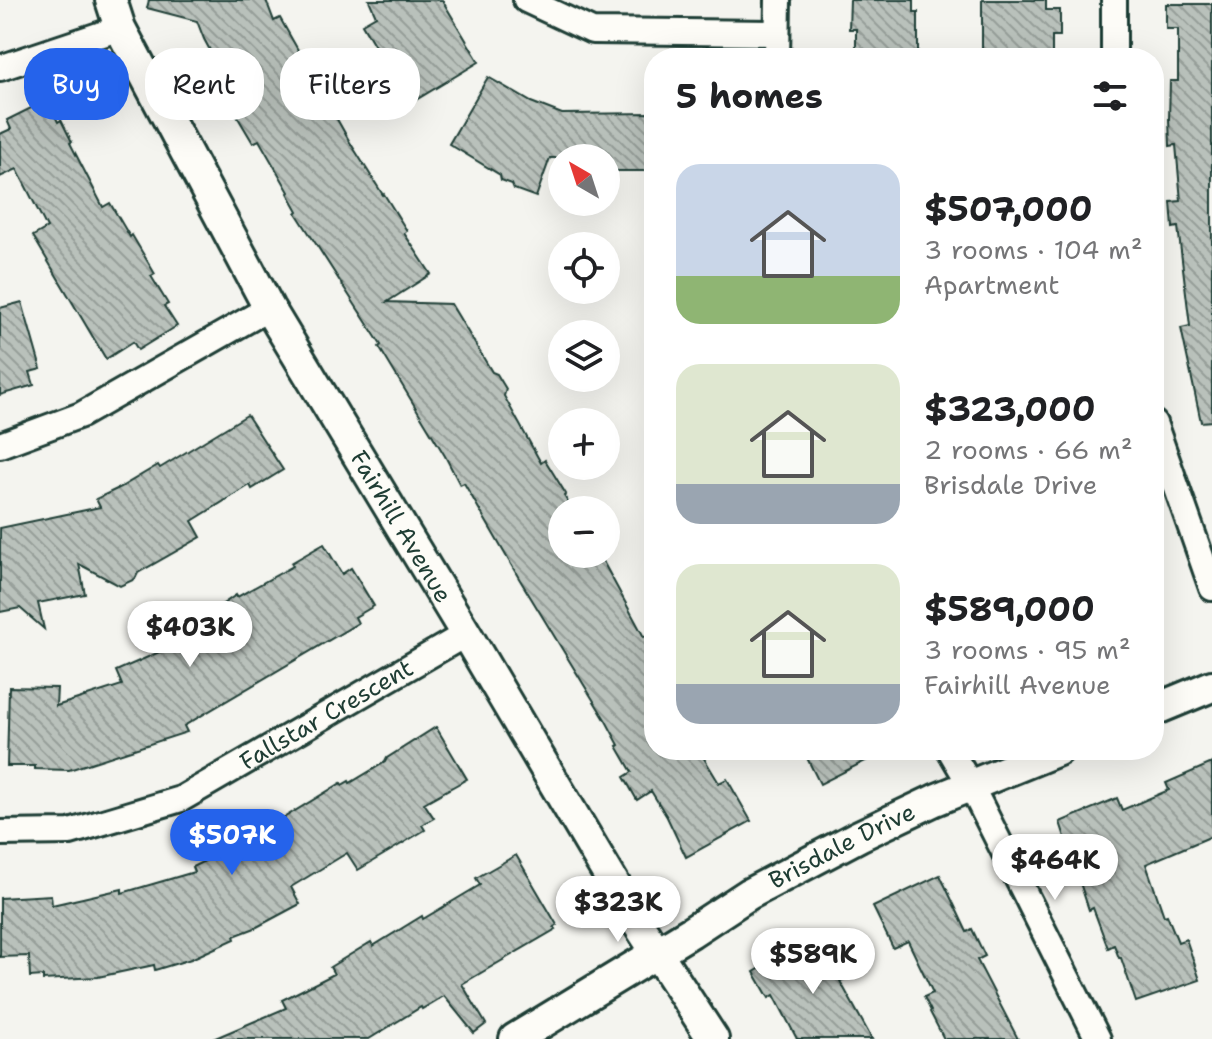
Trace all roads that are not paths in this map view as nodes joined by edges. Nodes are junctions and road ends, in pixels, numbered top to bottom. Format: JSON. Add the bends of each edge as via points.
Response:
{"nodes":[{"id":1,"x":526,"y":0,"type":"edge"},
{"id":2,"x":778,"y":0,"type":"edge"},
{"id":3,"x":1114,"y":0,"type":"edge"},
{"id":4,"x":116,"y":14,"type":"edge"},
{"id":5,"x":777,"y":33,"type":"junction"},
{"id":6,"x":777,"y":48,"type":"edge"},
{"id":7,"x":1114,"y":48,"type":"edge"},
{"id":8,"x":0,"y":68,"type":"edge"},
{"id":9,"x":269,"y":308,"type":"junction"},
{"id":10,"x":0,"y":445,"type":"edge"},
{"id":11,"x":1164,"y":451,"type":"edge"},
{"id":12,"x":1212,"y":588,"type":"edge"},
{"id":13,"x":466,"y":634,"type":"junction"},
{"id":14,"x":1212,"y":686,"type":"edge"},
{"id":15,"x":1164,"y":706,"type":"edge"},
{"id":16,"x":956,"y":760,"type":"edge"},
{"id":17,"x":1034,"y":760,"type":"edge"},
{"id":18,"x":971,"y":786,"type":"junction"},
{"id":19,"x":0,"y":833,"type":"edge"},
{"id":20,"x":656,"y":952,"type":"junction"},
{"id":21,"x":515,"y":1039,"type":"edge"},
{"id":22,"x":713,"y":1039,"type":"edge"},
{"id":23,"x":1098,"y":1039,"type":"edge"}],
"edges":[{"from":1,"to":5,"type":"street","via":[[592,31]]},
{"from":2,"to":5,"type":"street"},
{"from":3,"to":7,"type":"street"},
{"from":4,"to":8,"type":"street"},
{"from":4,"to":9,"type":"street","name":"Fairhill Avenue"},
{"from":5,"to":6,"type":"street"},
{"from":9,"to":10,"type":"street","via":[[81,415]]},
{"from":9,"to":13,"type":"street","name":"Fairhill Avenue"},
{"from":11,"to":12,"type":"street"},
{"from":13,"to":19,"type":"street","name":"Fallstar Crescent","via":[[181,799],[70,832]]},
{"from":13,"to":20,"type":"street","name":"Fairhill Avenue"},
{"from":14,"to":15,"type":"street"},
{"from":16,"to":18,"type":"street"},
{"from":17,"to":18,"type":"street","name":"Brisdale Drive"},
{"from":18,"to":20,"type":"street","name":"Brisdale Drive","via":[[845,843]]},
{"from":18,"to":23,"type":"street"},
{"from":20,"to":21,"type":"street","name":"Brisdale Drive"},
{"from":20,"to":22,"type":"street","name":"Fairhill Avenue"}]}
